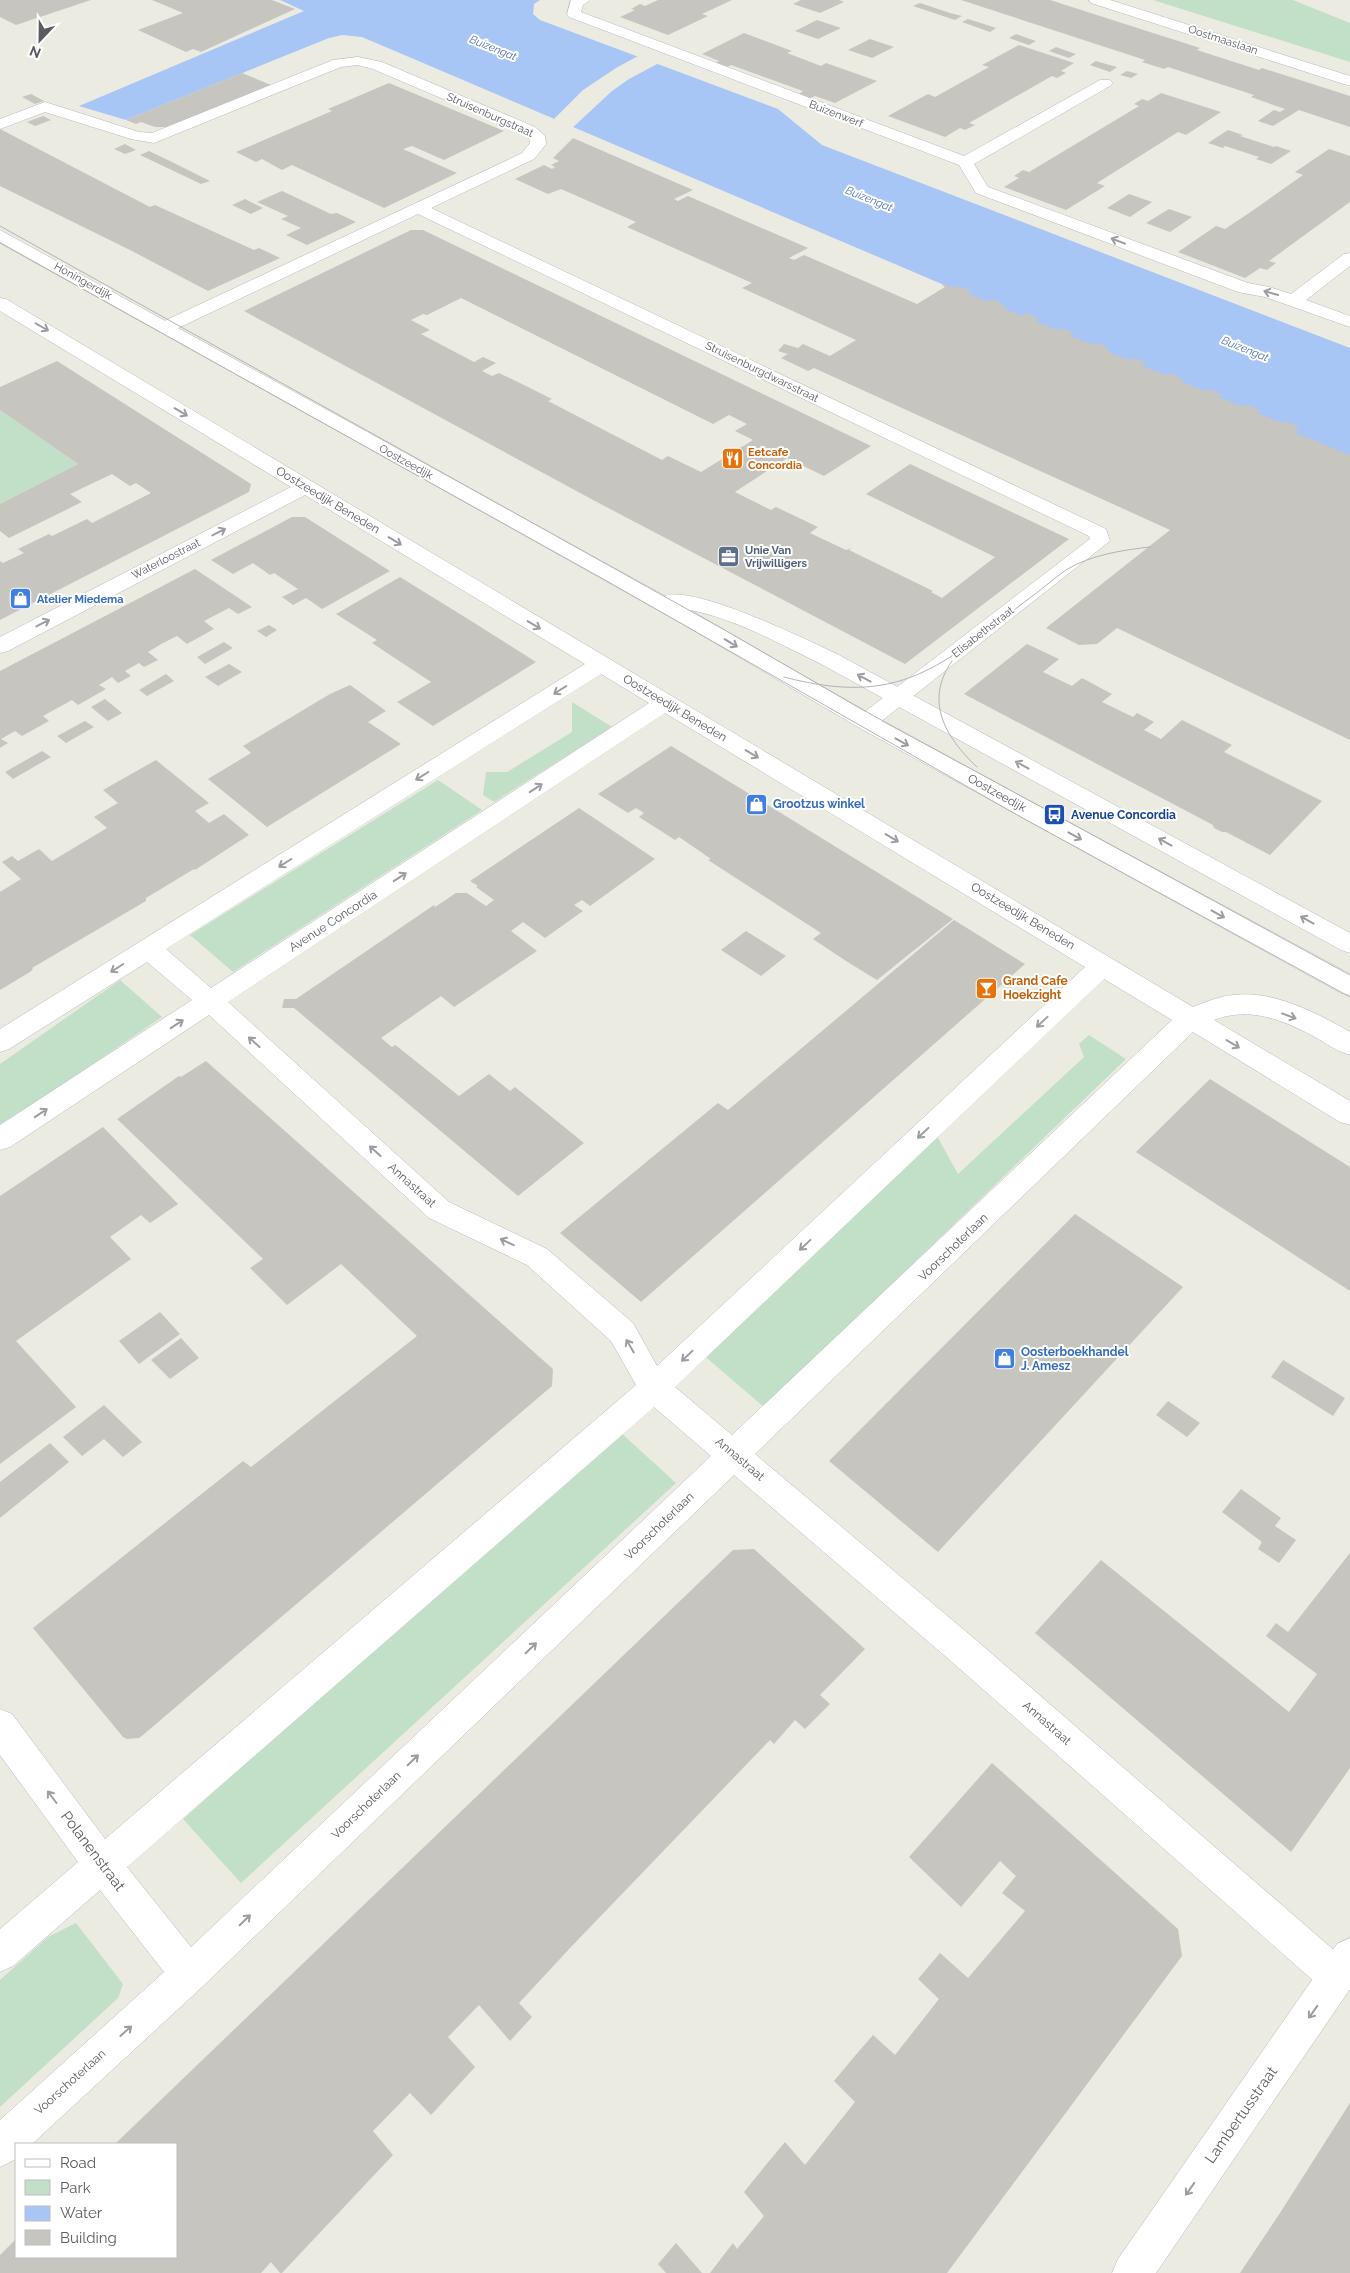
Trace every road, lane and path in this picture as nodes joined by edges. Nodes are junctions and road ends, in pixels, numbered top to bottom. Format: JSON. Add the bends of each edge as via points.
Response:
{"nodes":[{"id":1,"x":583,"y":0,"type":"edge"},
{"id":2,"x":1096,"y":0,"type":"edge"},
{"id":3,"x":1350,"y":81,"type":"edge"},
{"id":4,"x":1106,"y":83,"type":"dead end"},
{"id":5,"x":0,"y":124,"type":"edge"},
{"id":6,"x":965,"y":162,"type":"junction"},
{"id":7,"x":418,"y":208,"type":"junction"},
{"id":8,"x":0,"y":235,"type":"edge"},
{"id":9,"x":1350,"y":258,"type":"edge"},
{"id":10,"x":1293,"y":301,"type":"junction"},
{"id":11,"x":0,"y":303,"type":"edge"},
{"id":12,"x":1350,"y":322,"type":"edge"},
{"id":13,"x":166,"y":327,"type":"junction"},
{"id":14,"x":306,"y":487,"type":"junction"},
{"id":15,"x":1100,"y":542,"type":"joint"},
{"id":16,"x":647,"y":595,"type":"junction"},
{"id":17,"x":0,"y":646,"type":"edge"},
{"id":18,"x":602,"y":664,"type":"junction"},
{"id":19,"x":899,"y":697,"type":"junction"},
{"id":20,"x":666,"y":702,"type":"junction"},
{"id":21,"x":866,"y":722,"type":"junction"},
{"id":22,"x":1350,"y":944,"type":"edge"},
{"id":23,"x":148,"y":948,"type":"junction"},
{"id":24,"x":1103,"y":965,"type":"junction"},
{"id":25,"x":1350,"y":986,"type":"edge"},
{"id":26,"x":210,"y":1002,"type":"junction"},
{"id":27,"x":1192,"y":1018,"type":"junction"},
{"id":28,"x":0,"y":1042,"type":"edge"},
{"id":29,"x":1350,"y":1045,"type":"edge"},
{"id":30,"x":1350,"y":1114,"type":"edge"},
{"id":31,"x":0,"y":1139,"type":"edge"},
{"id":32,"x":654,"y":1388,"type":"junction"},
{"id":33,"x":735,"y":1454,"type":"junction"},
{"id":34,"x":0,"y":1726,"type":"edge"},
{"id":35,"x":102,"y":1864,"type":"junction"},
{"id":36,"x":0,"y":1953,"type":"edge"},
{"id":37,"x":1343,"y":1967,"type":"edge"},
{"id":38,"x":188,"y":1974,"type":"junction"},
{"id":39,"x":0,"y":2147,"type":"edge"},
{"id":40,"x":1132,"y":2273,"type":"edge"}],
"edges":[{"from":1,"to":6,"type":"street","name":"Buizenwerf","via":[[576,3],[574,14]]},
{"from":2,"to":3,"type":"street","name":"Oostmaaslaan"},
{"from":4,"to":6,"type":"street"},
{"from":5,"to":7,"type":"street","name":"Struisenburgstraat","via":[[45,107],[137,136],[154,138],[352,60],[377,65],[537,136],[538,144],[528,156]]},
{"from":10,"to":6,"type":"street","one_way":true,"via":[[1269,292],[1244,288],[982,190]]},
{"from":7,"to":13,"type":"street","name":"Struisenburgstraat"},
{"from":7,"to":15,"type":"street","name":"Struisenburgdwarsstraat","via":[[1100,533]]},
{"from":8,"to":13,"type":"street","name":"Honingerdijk"},
{"from":9,"to":10,"type":"street"},
{"from":10,"to":12,"type":"street"},
{"from":11,"to":14,"type":"street","name":"Oostzeedijk Beneden","one_way":true},
{"from":13,"to":16,"type":"street","name":"Oostzeedijk"},
{"from":17,"to":14,"type":"street","name":"Waterloostraat","one_way":true},
{"from":14,"to":18,"type":"street","name":"Oostzeedijk Beneden","one_way":true},
{"from":15,"to":19,"type":"street","name":"Elisabethstraat"},
{"from":19,"to":16,"type":"street","name":"Oostzeedijk","one_way":true,"via":[[829,659],[712,608]]},
{"from":16,"to":21,"type":"street","name":"Oostzeedijk","one_way":true},
{"from":18,"to":20,"type":"street","name":"Oostzeedijk Beneden"},
{"from":18,"to":23,"type":"street","one_way":true},
{"from":19,"to":21,"type":"street","name":"Elisabethstraat"},
{"from":22,"to":19,"type":"street","name":"Oostzeedijk","one_way":true},
{"from":20,"to":24,"type":"street","name":"Oostzeedijk Beneden","one_way":true},
{"from":26,"to":20,"type":"street","name":"Avenue Concordia","one_way":true},
{"from":21,"to":25,"type":"street","name":"Oostzeedijk","one_way":true},
{"from":23,"to":26,"type":"street","name":"Annastraat"},
{"from":23,"to":28,"type":"street","one_way":true},
{"from":24,"to":27,"type":"street","name":"Oostzeedijk Beneden"},
{"from":24,"to":32,"type":"street","one_way":true},
{"from":31,"to":26,"type":"street","name":"Avenue Concordia","one_way":true},
{"from":32,"to":26,"type":"street","name":"Annastraat","one_way":true,"via":[[622,1332],[537,1257],[439,1210]]},
{"from":27,"to":29,"type":"street","name":"Voorschoterlaan","one_way":true,"via":[[1226,1006],[1250,1004],[1306,1022]]},
{"from":27,"to":30,"type":"street","name":"Oostzeedijk Beneden","one_way":true},
{"from":27,"to":33,"type":"street","name":"Voorschoterlaan"},
{"from":32,"to":33,"type":"street","name":"Annastraat"},
{"from":32,"to":35,"type":"street"},
{"from":33,"to":37,"type":"street","name":"Annastraat","via":[[964,1651]]},
{"from":38,"to":33,"type":"street","name":"Voorschoterlaan","one_way":true},
{"from":35,"to":34,"type":"street","name":"Polanenstraat","one_way":true},
{"from":35,"to":36,"type":"street"},
{"from":35,"to":38,"type":"street","name":"Polanenstraat"},
{"from":37,"to":40,"type":"street","name":"Lambertusstraat","one_way":true},
{"from":39,"to":38,"type":"street","name":"Voorschoterlaan","one_way":true}]}
